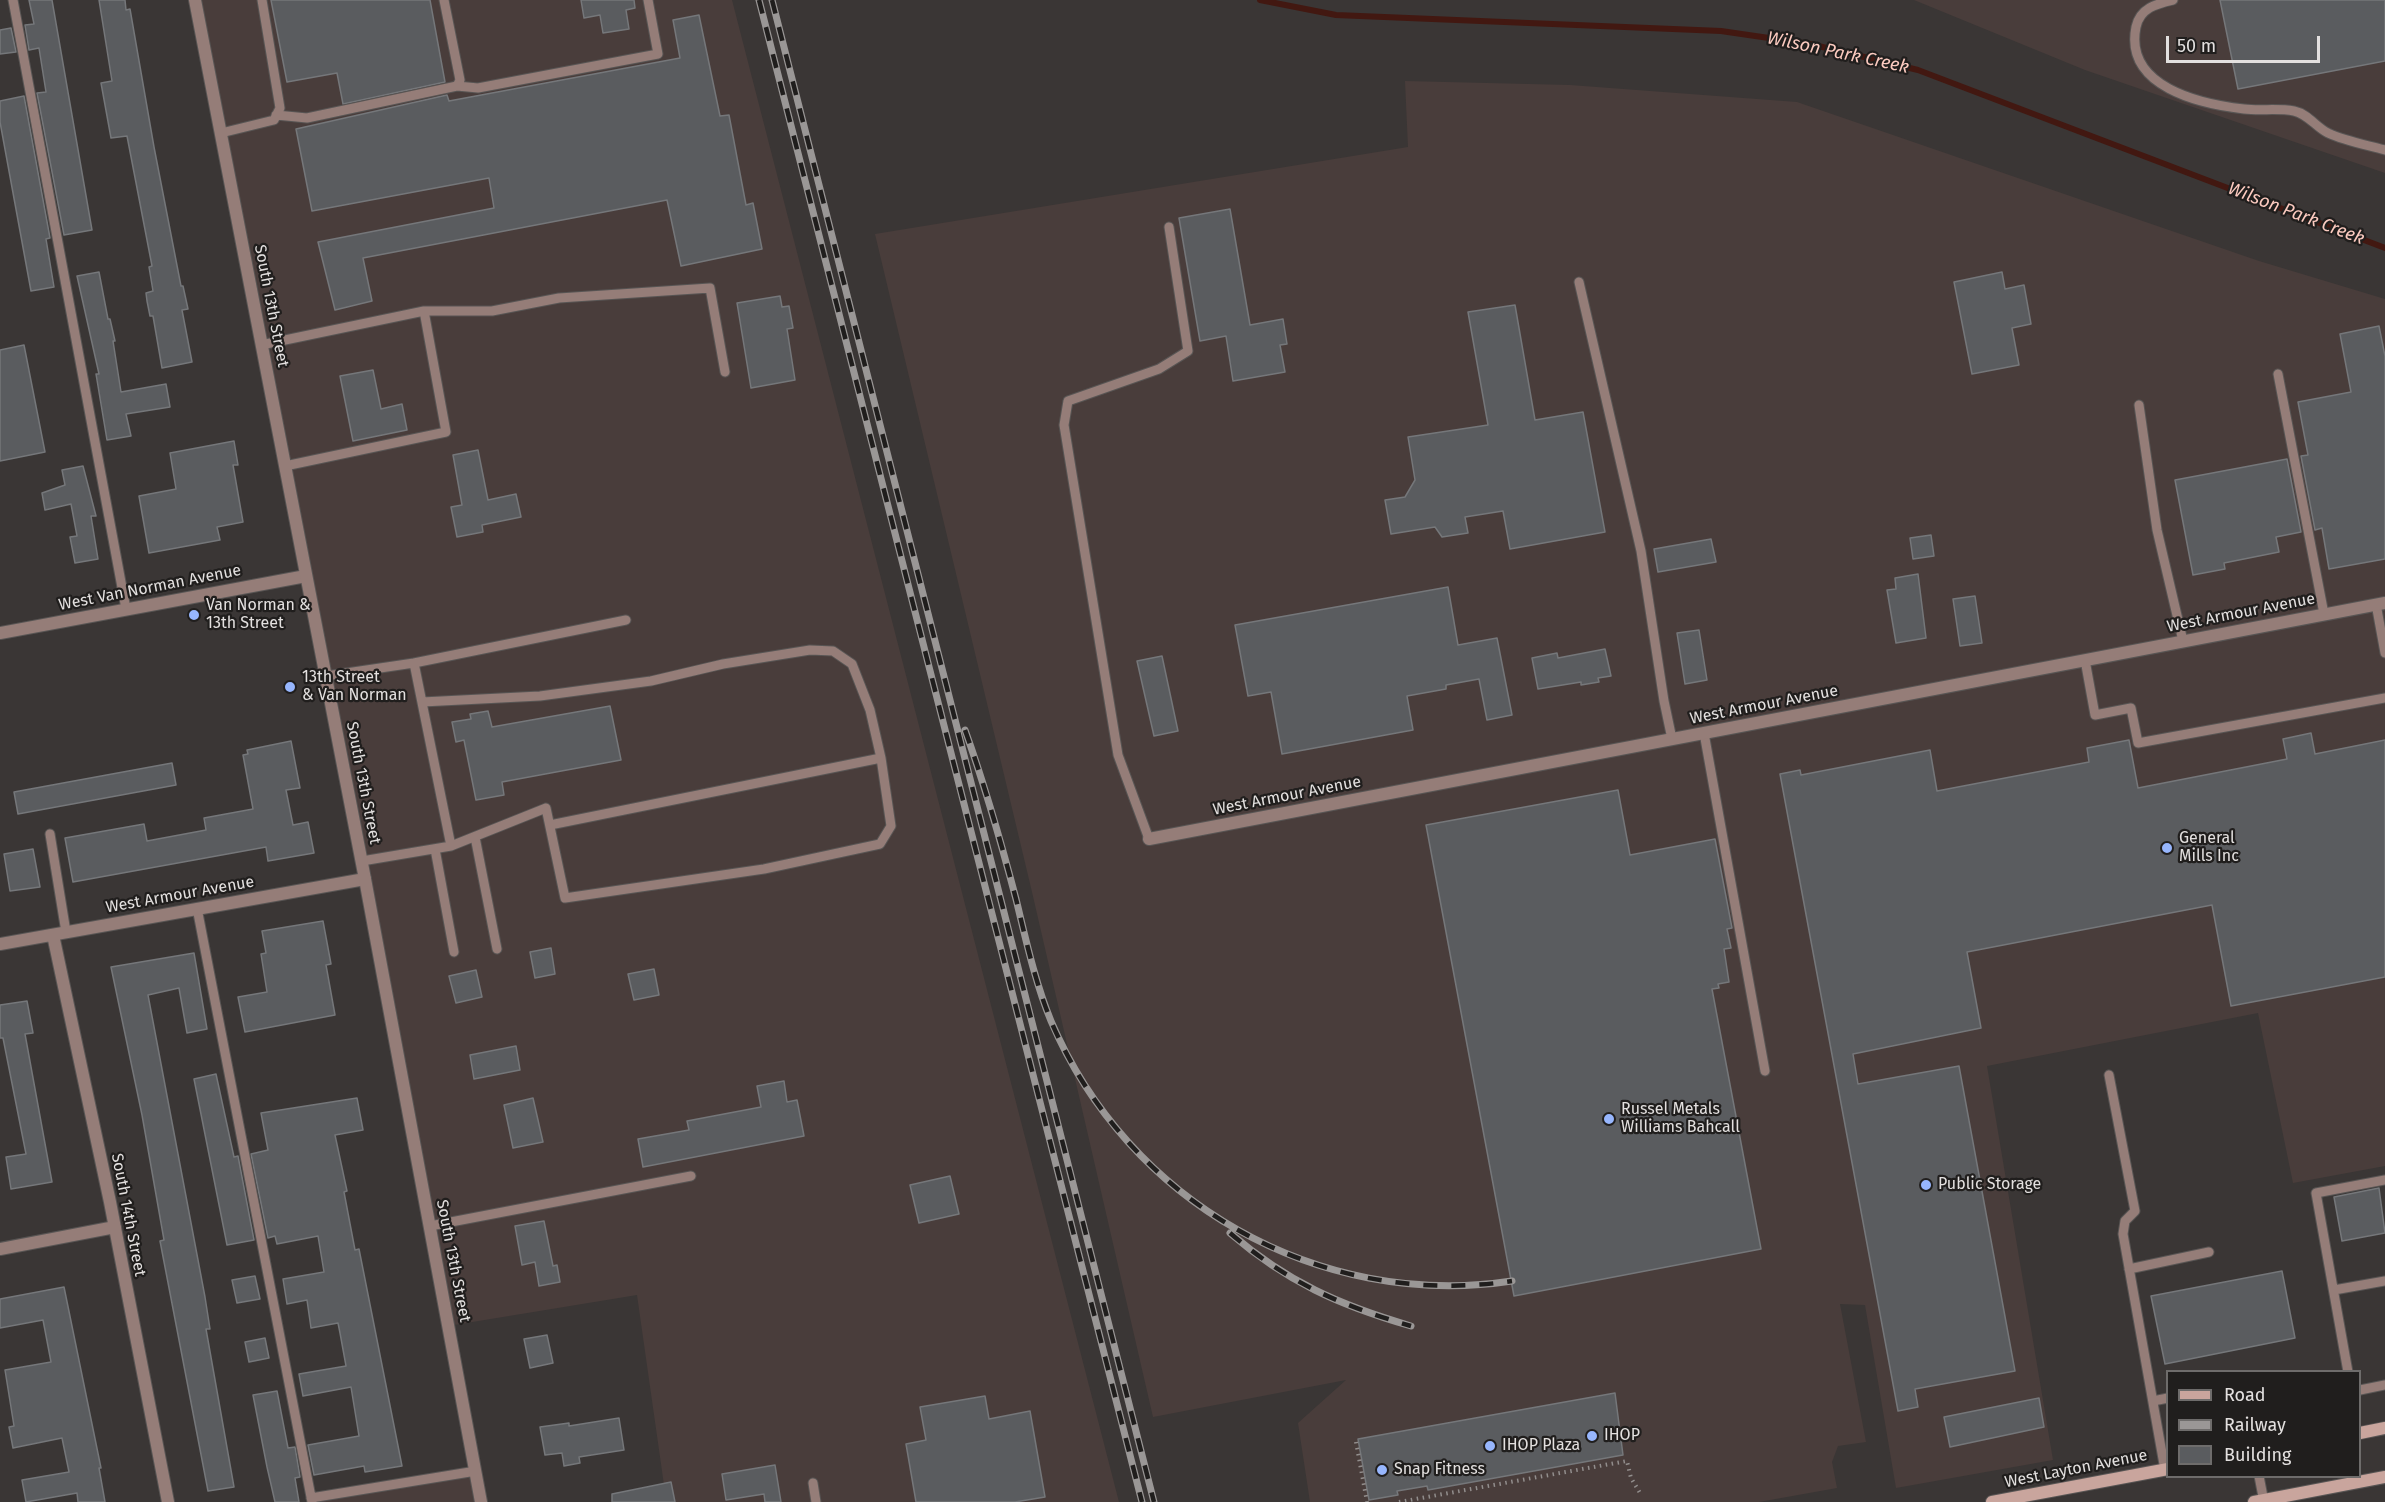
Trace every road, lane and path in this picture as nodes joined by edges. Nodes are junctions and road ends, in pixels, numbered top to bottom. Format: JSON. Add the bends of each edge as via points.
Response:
{"nodes":[{"id":1,"x":13,"y":0,"type":"edge"},
{"id":2,"x":195,"y":0,"type":"edge"},
{"id":3,"x":262,"y":0,"type":"edge"},
{"id":4,"x":444,"y":0,"type":"edge"},
{"id":5,"x":648,"y":0,"type":"edge"},
{"id":6,"x":2173,"y":0,"type":"edge"},
{"id":7,"x":458,"y":86,"type":"junction"},
{"id":8,"x":276,"y":115,"type":"junction"},
{"id":9,"x":221,"y":133,"type":"junction"},
{"id":10,"x":2385,"y":150,"type":"edge"},
{"id":11,"x":1169,"y":226,"type":"dead end"},
{"id":12,"x":1579,"y":282,"type":"dead end"},
{"id":13,"x":424,"y":311,"type":"junction"},
{"id":14,"x":261,"y":345,"type":"junction"},
{"id":15,"x":725,"y":372,"type":"dead end"},
{"id":16,"x":2278,"y":374,"type":"dead end"},
{"id":17,"x":2139,"y":405,"type":"dead end"},
{"id":18,"x":285,"y":466,"type":"junction"},
{"id":19,"x":306,"y":576,"type":"junction"},
{"id":20,"x":2380,"y":603,"type":"edge"},
{"id":21,"x":126,"y":609,"type":"junction"},
{"id":22,"x":2324,"y":614,"type":"junction"},
{"id":23,"x":626,"y":620,"type":"dead end"},
{"id":24,"x":0,"y":633,"type":"edge"},
{"id":25,"x":2183,"y":641,"type":"junction"},
{"id":26,"x":2385,"y":653,"type":"edge"},
{"id":27,"x":2085,"y":660,"type":"junction"},
{"id":28,"x":414,"y":663,"type":"junction"},
{"id":29,"x":326,"y":676,"type":"junction"},
{"id":30,"x":2385,"y":698,"type":"edge"},
{"id":31,"x":422,"y":702,"type":"junction"},
{"id":32,"x":1704,"y":733,"type":"junction"},
{"id":33,"x":1672,"y":739,"type":"junction"},
{"id":34,"x":881,"y":758,"type":"junction"},
{"id":35,"x":550,"y":825,"type":"junction"},
{"id":36,"x":50,"y":834,"type":"dead end"},
{"id":37,"x":475,"y":837,"type":"junction"},
{"id":38,"x":1149,"y":839,"type":"joint"},
{"id":39,"x":451,"y":846,"type":"junction"},
{"id":40,"x":435,"y":849,"type":"junction"},
{"id":41,"x":362,"y":861,"type":"junction"},
{"id":42,"x":365,"y":879,"type":"junction"},
{"id":43,"x":197,"y":908,"type":"junction"},
{"id":44,"x":66,"y":932,"type":"junction"},
{"id":45,"x":53,"y":934,"type":"junction"},
{"id":46,"x":0,"y":944,"type":"edge"},
{"id":47,"x":497,"y":949,"type":"dead end"},
{"id":48,"x":454,"y":952,"type":"dead end"},
{"id":49,"x":1765,"y":1071,"type":"dead end"},
{"id":50,"x":2109,"y":1075,"type":"dead end"},
{"id":51,"x":691,"y":1176,"type":"dead end"},
{"id":52,"x":2385,"y":1180,"type":"edge"},
{"id":53,"x":429,"y":1226,"type":"junction"},
{"id":54,"x":115,"y":1227,"type":"junction"},
{"id":55,"x":0,"y":1249,"type":"edge"},
{"id":56,"x":2209,"y":1252,"type":"dead end"},
{"id":57,"x":2129,"y":1269,"type":"junction"},
{"id":58,"x":2385,"y":1281,"type":"edge"},
{"id":59,"x":2334,"y":1290,"type":"junction"},
{"id":60,"x":2348,"y":1370,"type":"edge"},
{"id":61,"x":2385,"y":1385,"type":"edge"},
{"id":62,"x":2361,"y":1390,"type":"edge"},
{"id":63,"x":2166,"y":1398,"type":"edge"},
{"id":64,"x":2153,"y":1401,"type":"junction"},
{"id":65,"x":2385,"y":1428,"type":"edge"},
{"id":66,"x":2361,"y":1433,"type":"edge"},
{"id":67,"x":1356,"y":1442,"type":"dead end"},
{"id":68,"x":2166,"y":1469,"type":"edge"},
{"id":69,"x":476,"y":1471,"type":"junction"},
{"id":70,"x":2385,"y":1477,"type":"edge"},
{"id":71,"x":2259,"y":1478,"type":"edge"},
{"id":72,"x":813,"y":1483,"type":"dead end"},
{"id":73,"x":1640,"y":1493,"type":"dead end"},
{"id":74,"x":311,"y":1500,"type":"edge"},
{"id":75,"x":2260,"y":1501,"type":"edge"},
{"id":76,"x":168,"y":1502,"type":"edge"},
{"id":77,"x":481,"y":1502,"type":"edge"},
{"id":78,"x":816,"y":1502,"type":"edge"},
{"id":79,"x":1367,"y":1502,"type":"edge"},
{"id":80,"x":1399,"y":1502,"type":"edge"},
{"id":81,"x":1992,"y":1502,"type":"edge"}],
"edges":[{"from":1,"to":21,"type":"lane"},
{"from":2,"to":9,"type":"street","name":"South 13th Street"},
{"from":3,"to":8,"type":"lane","via":[[281,103]]},
{"from":4,"to":7,"type":"lane"},
{"from":5,"to":7,"type":"lane","via":[[658,54],[478,88]]},
{"from":6,"to":10,"type":"lane","via":[[2153,4],[2138,18],[2134,36],[2135,54],[2145,70],[2163,86],[2202,103],[2297,111],[2328,133]]},
{"from":7,"to":8,"type":"lane","via":[[307,118]]},
{"from":8,"to":9,"type":"lane","via":[[274,120]]},
{"from":9,"to":14,"type":"street","name":"South 13th Street"},
{"from":11,"to":38,"type":"lane","via":[[1188,351],[1159,369],[1068,401],[1064,425],[1118,755]]},
{"from":12,"to":33,"type":"lane","via":[[1641,551]]},
{"from":13,"to":14,"type":"lane"},
{"from":13,"to":15,"type":"lane","via":[[492,311],[559,298],[710,288]]},
{"from":13,"to":18,"type":"lane","via":[[446,432]]},
{"from":14,"to":18,"type":"street","name":"South 13th Street"},
{"from":16,"to":22,"type":"lane"},
{"from":17,"to":25,"type":"lane","via":[[2157,530]]},
{"from":18,"to":19,"type":"street","name":"South 13th Street"},
{"from":19,"to":21,"type":"street","name":"West Van Norman Avenue"},
{"from":19,"to":29,"type":"street","name":"South 13th Street"},
{"from":20,"to":22,"type":"street","name":"West Armour Avenue"},
{"from":20,"to":26,"type":"lane"},
{"from":21,"to":24,"type":"street","name":"West Van Norman Avenue"},
{"from":22,"to":25,"type":"street","name":"West Armour Avenue"},
{"from":23,"to":28,"type":"lane"},
{"from":25,"to":27,"type":"street","name":"West Armour Avenue"},
{"from":27,"to":30,"type":"lane","via":[[2095,715],[2131,708],[2138,743]]},
{"from":27,"to":32,"type":"street","name":"West Armour Avenue"},
{"from":28,"to":29,"type":"lane"},
{"from":28,"to":31,"type":"lane"},
{"from":29,"to":41,"type":"street","name":"South 13th Street"},
{"from":31,"to":34,"type":"lane","via":[[540,696],[651,681],[810,650],[833,651],[852,664],[870,710]]},
{"from":31,"to":39,"type":"lane"},
{"from":32,"to":33,"type":"street","name":"West Armour Avenue"},
{"from":32,"to":49,"type":"lane"},
{"from":33,"to":38,"type":"street","name":"West Armour Avenue"},
{"from":34,"to":35,"type":"lane"},
{"from":34,"to":35,"type":"lane","via":[[891,826],[880,844],[764,869],[565,898]]},
{"from":35,"to":37,"type":"lane","via":[[546,808]]},
{"from":36,"to":44,"type":"lane"},
{"from":37,"to":39,"type":"lane"},
{"from":37,"to":47,"type":"lane"},
{"from":39,"to":40,"type":"lane"},
{"from":40,"to":41,"type":"lane"},
{"from":40,"to":48,"type":"lane"},
{"from":41,"to":42,"type":"street","name":"South 13th Street"},
{"from":42,"to":43,"type":"street","name":"West Armour Avenue"},
{"from":42,"to":53,"type":"street","name":"South 13th Street"},
{"from":43,"to":44,"type":"street","name":"West Armour Avenue"},
{"from":43,"to":74,"type":"lane"},
{"from":44,"to":45,"type":"street","name":"West Armour Avenue"},
{"from":45,"to":46,"type":"street","name":"West Armour Avenue"},
{"from":45,"to":54,"type":"street","name":"South 14th Street"},
{"from":50,"to":57,"type":"lane","via":[[2135,1211],[2125,1221],[2123,1234]]},
{"from":51,"to":53,"type":"lane"},
{"from":52,"to":59,"type":"lane","via":[[2316,1193]]},
{"from":53,"to":69,"type":"street","name":"South 13th Street"},
{"from":54,"to":55,"type":"street"},
{"from":54,"to":76,"type":"street","name":"South 14th Street"},
{"from":56,"to":57,"type":"lane"},
{"from":57,"to":64,"type":"lane"},
{"from":58,"to":59,"type":"lane"},
{"from":59,"to":60,"type":"lane"},
{"from":61,"to":62,"type":"lane"},
{"from":63,"to":64,"type":"lane"},
{"from":64,"to":68,"type":"lane"},
{"from":65,"to":66,"type":"main road"},
{"from":67,"to":79,"type":"path"},
{"from":68,"to":81,"type":"main road","name":"West Layton Avenue"},
{"from":69,"to":74,"type":"lane"},
{"from":69,"to":77,"type":"street","name":"South 13th Street"},
{"from":70,"to":75,"type":"main road"},
{"from":71,"to":75,"type":"lane"},
{"from":72,"to":78,"type":"lane"},
{"from":73,"to":80,"type":"path","via":[[1627,1461]]}]}
